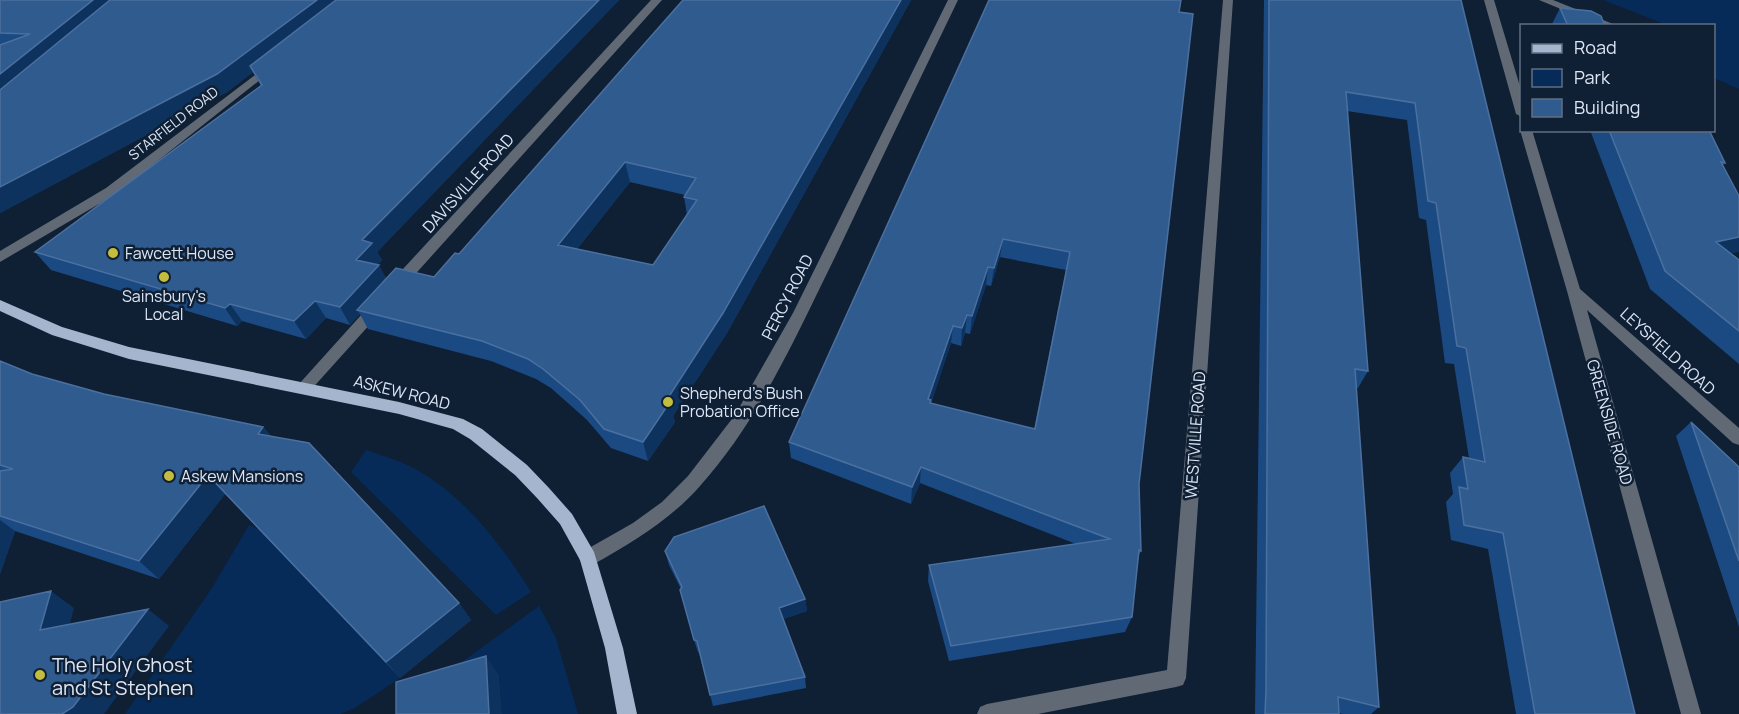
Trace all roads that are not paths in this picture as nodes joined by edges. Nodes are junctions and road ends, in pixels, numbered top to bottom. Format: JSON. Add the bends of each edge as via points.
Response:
{"nodes":[{"id":1,"x":657,"y":0,"type":"edge"},
{"id":2,"x":953,"y":0,"type":"edge"},
{"id":3,"x":1228,"y":0,"type":"edge"},
{"id":4,"x":1489,"y":0,"type":"edge"},
{"id":5,"x":1544,"y":0,"type":"edge"},
{"id":6,"x":1608,"y":24,"type":"edge"},
{"id":7,"x":284,"y":56,"type":"edge"},
{"id":8,"x":1520,"y":110,"type":"edge"},
{"id":9,"x":1527,"y":132,"type":"edge"},
{"id":10,"x":0,"y":257,"type":"edge"},
{"id":11,"x":1574,"y":291,"type":"junction"},
{"id":12,"x":0,"y":305,"type":"edge"},
{"id":13,"x":304,"y":388,"type":"junction"},
{"id":14,"x":1739,"y":438,"type":"edge"},
{"id":15,"x":588,"y":558,"type":"junction"},
{"id":16,"x":627,"y":714,"type":"edge"},
{"id":17,"x":987,"y":714,"type":"edge"},
{"id":18,"x":1691,"y":714,"type":"edge"}],
"edges":[{"from":1,"to":13,"type":"street","name":"DAVISVILLE ROAD"},
{"from":2,"to":15,"type":"street","name":"PERCY ROAD","via":[[807,299],[739,422],[702,472],[668,507],[642,528]]},
{"from":3,"to":17,"type":"street","name":"WESTVILLE ROAD","via":[[1176,678]]},
{"from":4,"to":8,"type":"street"},
{"from":5,"to":6,"type":"street"},
{"from":7,"to":10,"type":"street","name":"STARFIELD ROAD","via":[[111,191]]},
{"from":9,"to":11,"type":"street","name":"GREENSIDE ROAD"},
{"from":11,"to":14,"type":"street","name":"LEYSFIELD ROAD"},
{"from":11,"to":18,"type":"street","name":"GREENSIDE ROAD"},
{"from":12,"to":13,"type":"main road","name":"ASKEW ROAD","via":[[57,331],[129,353]]},
{"from":13,"to":15,"type":"main road","name":"ASKEW ROAD","via":[[428,415],[476,434],[543,493],[566,519]]},
{"from":15,"to":16,"type":"main road","name":"ASKEW ROAD","via":[[614,648]]}]}
